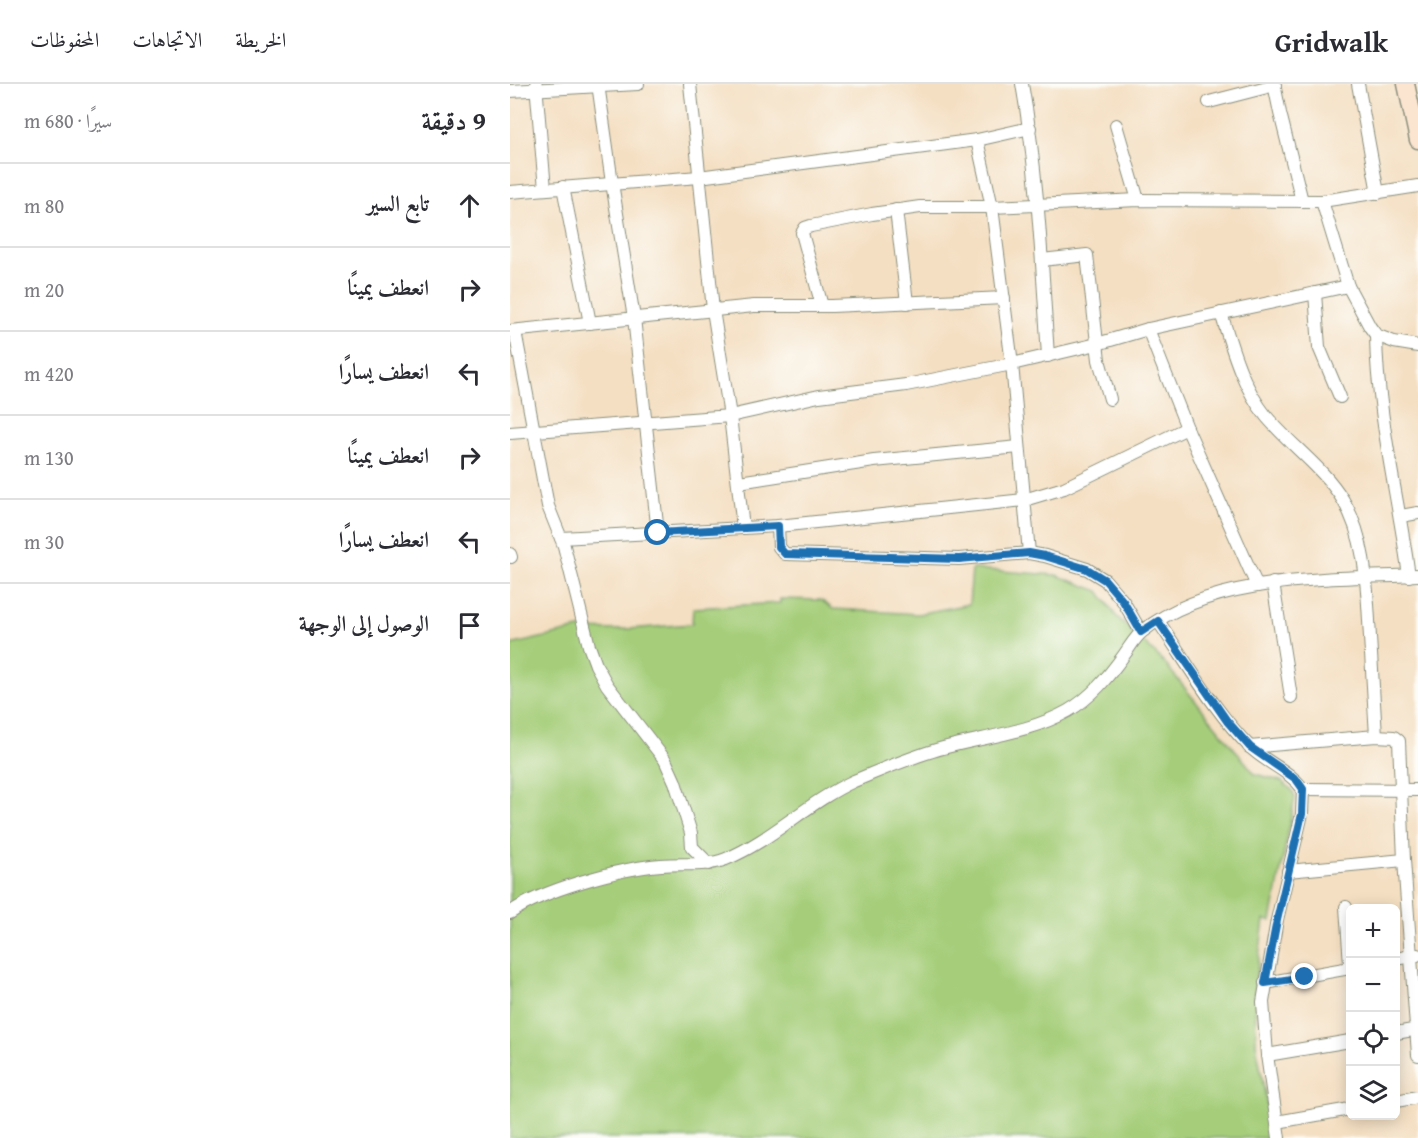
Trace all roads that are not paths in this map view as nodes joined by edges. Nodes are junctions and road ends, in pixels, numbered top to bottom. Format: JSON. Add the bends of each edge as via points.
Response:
{"nodes":[{"id":1,"x":638,"y":84,"type":"edge"},
{"id":2,"x":690,"y":84,"type":"edge"},
{"id":3,"x":1022,"y":84,"type":"edge"},
{"id":4,"x":1358,"y":84,"type":"edge"},
{"id":5,"x":1406,"y":84,"type":"edge"},
{"id":6,"x":598,"y":85,"type":"edge"},
{"id":7,"x":1275,"y":85,"type":"edge"},
{"id":8,"x":536,"y":87,"type":"edge"},
{"id":9,"x":510,"y":91,"type":"edge"},
{"id":10,"x":1209,"y":102,"type":"dead end"},
{"id":11,"x":1116,"y":125,"type":"dead end"},
{"id":12,"x":1030,"y":128,"type":"junction"},
{"id":13,"x":976,"y":140,"type":"junction"},
{"id":14,"x":1418,"y":140,"type":"edge"},
{"id":15,"x":699,"y":177,"type":"junction"},
{"id":16,"x":612,"y":183,"type":"junction"},
{"id":17,"x":1418,"y":186,"type":"edge"},
{"id":18,"x":563,"y":187,"type":"junction"},
{"id":19,"x":545,"y":189,"type":"junction"},
{"id":20,"x":510,"y":192,"type":"edge"},
{"id":21,"x":1378,"y":193,"type":"junction"},
{"id":22,"x":1138,"y":200,"type":"junction"},
{"id":23,"x":1302,"y":201,"type":"junction"},
{"id":24,"x":1322,"y":201,"type":"junction"},
{"id":25,"x":1037,"y":205,"type":"junction"},
{"id":26,"x":993,"y":207,"type":"junction"},
{"id":27,"x":896,"y":210,"type":"junction"},
{"id":28,"x":1042,"y":260,"type":"junction"},
{"id":29,"x":1347,"y":286,"type":"junction"},
{"id":30,"x":1316,"y":293,"type":"junction"},
{"id":31,"x":1004,"y":298,"type":"junction"},
{"id":32,"x":907,"y":303,"type":"junction"},
{"id":33,"x":822,"y":306,"type":"junction"},
{"id":34,"x":713,"y":310,"type":"junction"},
{"id":35,"x":1221,"y":313,"type":"junction"},
{"id":36,"x":634,"y":318,"type":"junction"},
{"id":37,"x":590,"y":323,"type":"junction"},
{"id":38,"x":1148,"y":328,"type":"junction"},
{"id":39,"x":512,"y":331,"type":"edge"},
{"id":40,"x":1376,"y":335,"type":"junction"},
{"id":41,"x":1096,"y":344,"type":"junction"},
{"id":42,"x":1418,"y":346,"type":"edge"},
{"id":43,"x":1048,"y":356,"type":"junction"},
{"id":44,"x":1012,"y":364,"type":"junction"},
{"id":45,"x":1340,"y":396,"type":"dead end"},
{"id":46,"x":1110,"y":399,"type":"dead end"},
{"id":47,"x":730,"y":416,"type":"junction"},
{"id":48,"x":647,"y":423,"type":"junction"},
{"id":49,"x":1187,"y":428,"type":"junction"},
{"id":50,"x":533,"y":431,"type":"junction"},
{"id":51,"x":510,"y":433,"type":"edge"},
{"id":52,"x":1019,"y":447,"type":"junction"},
{"id":53,"x":739,"y":482,"type":"junction"},
{"id":54,"x":1024,"y":500,"type":"junction"},
{"id":55,"x":1418,"y":513,"type":"edge"},
{"id":56,"x":1401,"y":516,"type":"junction"},
{"id":57,"x":778,"y":526,"type":"junction"},
{"id":58,"x":743,"y":528,"type":"junction"},
{"id":59,"x":658,"y":533,"type":"junction"},
{"id":60,"x":561,"y":537,"type":"junction"},
{"id":61,"x":1029,"y":553,"type":"junction"},
{"id":62,"x":1414,"y":575,"type":"edge"},
{"id":63,"x":1366,"y":578,"type":"junction"},
{"id":64,"x":1273,"y":583,"type":"junction"},
{"id":65,"x":1257,"y":586,"type":"junction"},
{"id":66,"x":1158,"y":621,"type":"junction"},
{"id":67,"x":1141,"y":632,"type":"junction"},
{"id":68,"x":1291,"y":697,"type":"dead end"},
{"id":69,"x":1376,"y":736,"type":"junction"},
{"id":70,"x":1250,"y":747,"type":"junction"},
{"id":71,"x":1303,"y":789,"type":"junction"},
{"id":72,"x":1402,"y":790,"type":"junction"},
{"id":73,"x":1418,"y":790,"type":"edge"},
{"id":74,"x":1404,"y":861,"type":"junction"},
{"id":75,"x":709,"y":864,"type":"junction"},
{"id":76,"x":1288,"y":871,"type":"junction"},
{"id":77,"x":510,"y":914,"type":"edge"},
{"id":78,"x":1414,"y":955,"type":"edge"},
{"id":79,"x":1346,"y":967,"type":"edge"},
{"id":80,"x":1265,"y":983,"type":"junction"},
{"id":81,"x":1417,"y":1029,"type":"edge"},
{"id":82,"x":1400,"y":1032,"type":"edge"},
{"id":83,"x":1346,"y":1042,"type":"edge"},
{"id":84,"x":1267,"y":1055,"type":"junction"},
{"id":85,"x":1418,"y":1055,"type":"edge"},
{"id":86,"x":1418,"y":1097,"type":"edge"},
{"id":87,"x":1400,"y":1100,"type":"edge"},
{"id":88,"x":1346,"y":1110,"type":"edge"},
{"id":89,"x":1277,"y":1122,"type":"junction"},
{"id":90,"x":1280,"y":1138,"type":"edge"}],
"edges":[{"from":1,"to":6,"type":"street"},
{"from":2,"to":15,"type":"street"},
{"from":3,"to":12,"type":"street"},
{"from":4,"to":21,"type":"street"},
{"from":5,"to":14,"type":"street"},
{"from":6,"to":8,"type":"street"},
{"from":6,"to":16,"type":"street"},
{"from":7,"to":10,"type":"street"},
{"from":7,"to":23,"type":"street"},
{"from":8,"to":9,"type":"street"},
{"from":8,"to":19,"type":"street"},
{"from":11,"to":22,"type":"street"},
{"from":12,"to":13,"type":"street"},
{"from":12,"to":25,"type":"street"},
{"from":13,"to":15,"type":"street"},
{"from":13,"to":26,"type":"street"},
{"from":15,"to":16,"type":"street"},
{"from":15,"to":34,"type":"street"},
{"from":16,"to":18,"type":"street"},
{"from":16,"to":36,"type":"street"},
{"from":17,"to":21,"type":"street"},
{"from":18,"to":19,"type":"street"},
{"from":18,"to":37,"type":"street"},
{"from":19,"to":20,"type":"street"},
{"from":21,"to":24,"type":"street"},
{"from":22,"to":23,"type":"street"},
{"from":22,"to":25,"type":"street"},
{"from":23,"to":24,"type":"street"},
{"from":24,"to":29,"type":"street"},
{"from":25,"to":26,"type":"street"},
{"from":25,"to":28,"type":"street"},
{"from":26,"to":27,"type":"street"},
{"from":26,"to":31,"type":"street"},
{"from":27,"to":32,"type":"street"},
{"from":27,"to":33,"type":"street","via":[[803,230]]},
{"from":28,"to":41,"type":"street","via":[[1087,255]]},
{"from":28,"to":43,"type":"street"},
{"from":29,"to":30,"type":"street"},
{"from":29,"to":40,"type":"street"},
{"from":30,"to":35,"type":"street"},
{"from":30,"to":45,"type":"street","via":[[1319,347]]},
{"from":31,"to":32,"type":"street"},
{"from":31,"to":44,"type":"street"},
{"from":32,"to":33,"type":"street"},
{"from":33,"to":34,"type":"street"},
{"from":34,"to":36,"type":"street"},
{"from":34,"to":47,"type":"street"},
{"from":35,"to":38,"type":"street"},
{"from":35,"to":63,"type":"street","via":[[1239,368],[1258,405],[1343,500],[1358,538]]},
{"from":36,"to":37,"type":"street"},
{"from":36,"to":48,"type":"street"},
{"from":37,"to":39,"type":"street"},
{"from":38,"to":41,"type":"street"},
{"from":38,"to":49,"type":"street"},
{"from":39,"to":50,"type":"street"},
{"from":40,"to":42,"type":"street"},
{"from":40,"to":56,"type":"street","via":[[1382,417]]},
{"from":41,"to":43,"type":"street"},
{"from":41,"to":46,"type":"street"},
{"from":43,"to":44,"type":"street"},
{"from":44,"to":47,"type":"street","via":[[906,385],[819,396]]},
{"from":44,"to":52,"type":"street"},
{"from":47,"to":48,"type":"street"},
{"from":47,"to":53,"type":"street"},
{"from":48,"to":50,"type":"street"},
{"from":48,"to":59,"type":"street"},
{"from":49,"to":54,"type":"street","via":[[1064,488]]},
{"from":49,"to":65,"type":"street"},
{"from":50,"to":51,"type":"street"},
{"from":50,"to":60,"type":"street","via":[[548,507]]},
{"from":52,"to":53,"type":"street","via":[[874,461]]},
{"from":52,"to":54,"type":"street"},
{"from":53,"to":58,"type":"street"},
{"from":54,"to":57,"type":"street"},
{"from":54,"to":61,"type":"street"},
{"from":55,"to":56,"type":"street"},
{"from":56,"to":62,"type":"street"},
{"from":57,"to":58,"type":"street"},
{"from":57,"to":61,"type":"street","via":[[780,550],[791,554],[959,559]]},
{"from":58,"to":59,"type":"street"},
{"from":59,"to":60,"type":"street"},
{"from":60,"to":75,"type":"street","via":[[596,665],[622,706],[665,760],[691,833],[692,847]]},
{"from":61,"to":67,"type":"street","via":[[1065,561],[1105,580]]},
{"from":62,"to":63,"type":"street"},
{"from":63,"to":64,"type":"street"},
{"from":63,"to":69,"type":"street"},
{"from":64,"to":65,"type":"street"},
{"from":64,"to":68,"type":"street"},
{"from":65,"to":66,"type":"street","via":[[1197,602]]},
{"from":66,"to":67,"type":"street"},
{"from":66,"to":70,"type":"street","via":[[1227,721]]},
{"from":67,"to":75,"type":"street","via":[[1101,686],[1068,711],[1029,726],[941,749],[854,781],[746,848]]},
{"from":69,"to":70,"type":"street"},
{"from":69,"to":72,"type":"street","via":[[1399,741]]},
{"from":70,"to":71,"type":"street","via":[[1296,779]]},
{"from":71,"to":72,"type":"street"},
{"from":71,"to":76,"type":"street","via":[[1302,814]]},
{"from":72,"to":73,"type":"street"},
{"from":72,"to":74,"type":"street"},
{"from":74,"to":76,"type":"street"},
{"from":74,"to":78,"type":"street"},
{"from":75,"to":77,"type":"street","via":[[627,870],[526,902]]},
{"from":76,"to":80,"type":"street"},
{"from":78,"to":81,"type":"street"},
{"from":79,"to":80,"type":"street"},
{"from":80,"to":84,"type":"street","via":[[1263,1023]]},
{"from":81,"to":82,"type":"street"},
{"from":81,"to":85,"type":"street"},
{"from":83,"to":84,"type":"street"},
{"from":84,"to":89,"type":"street"},
{"from":86,"to":87,"type":"street"},
{"from":88,"to":89,"type":"street"},
{"from":89,"to":90,"type":"street"}]}
